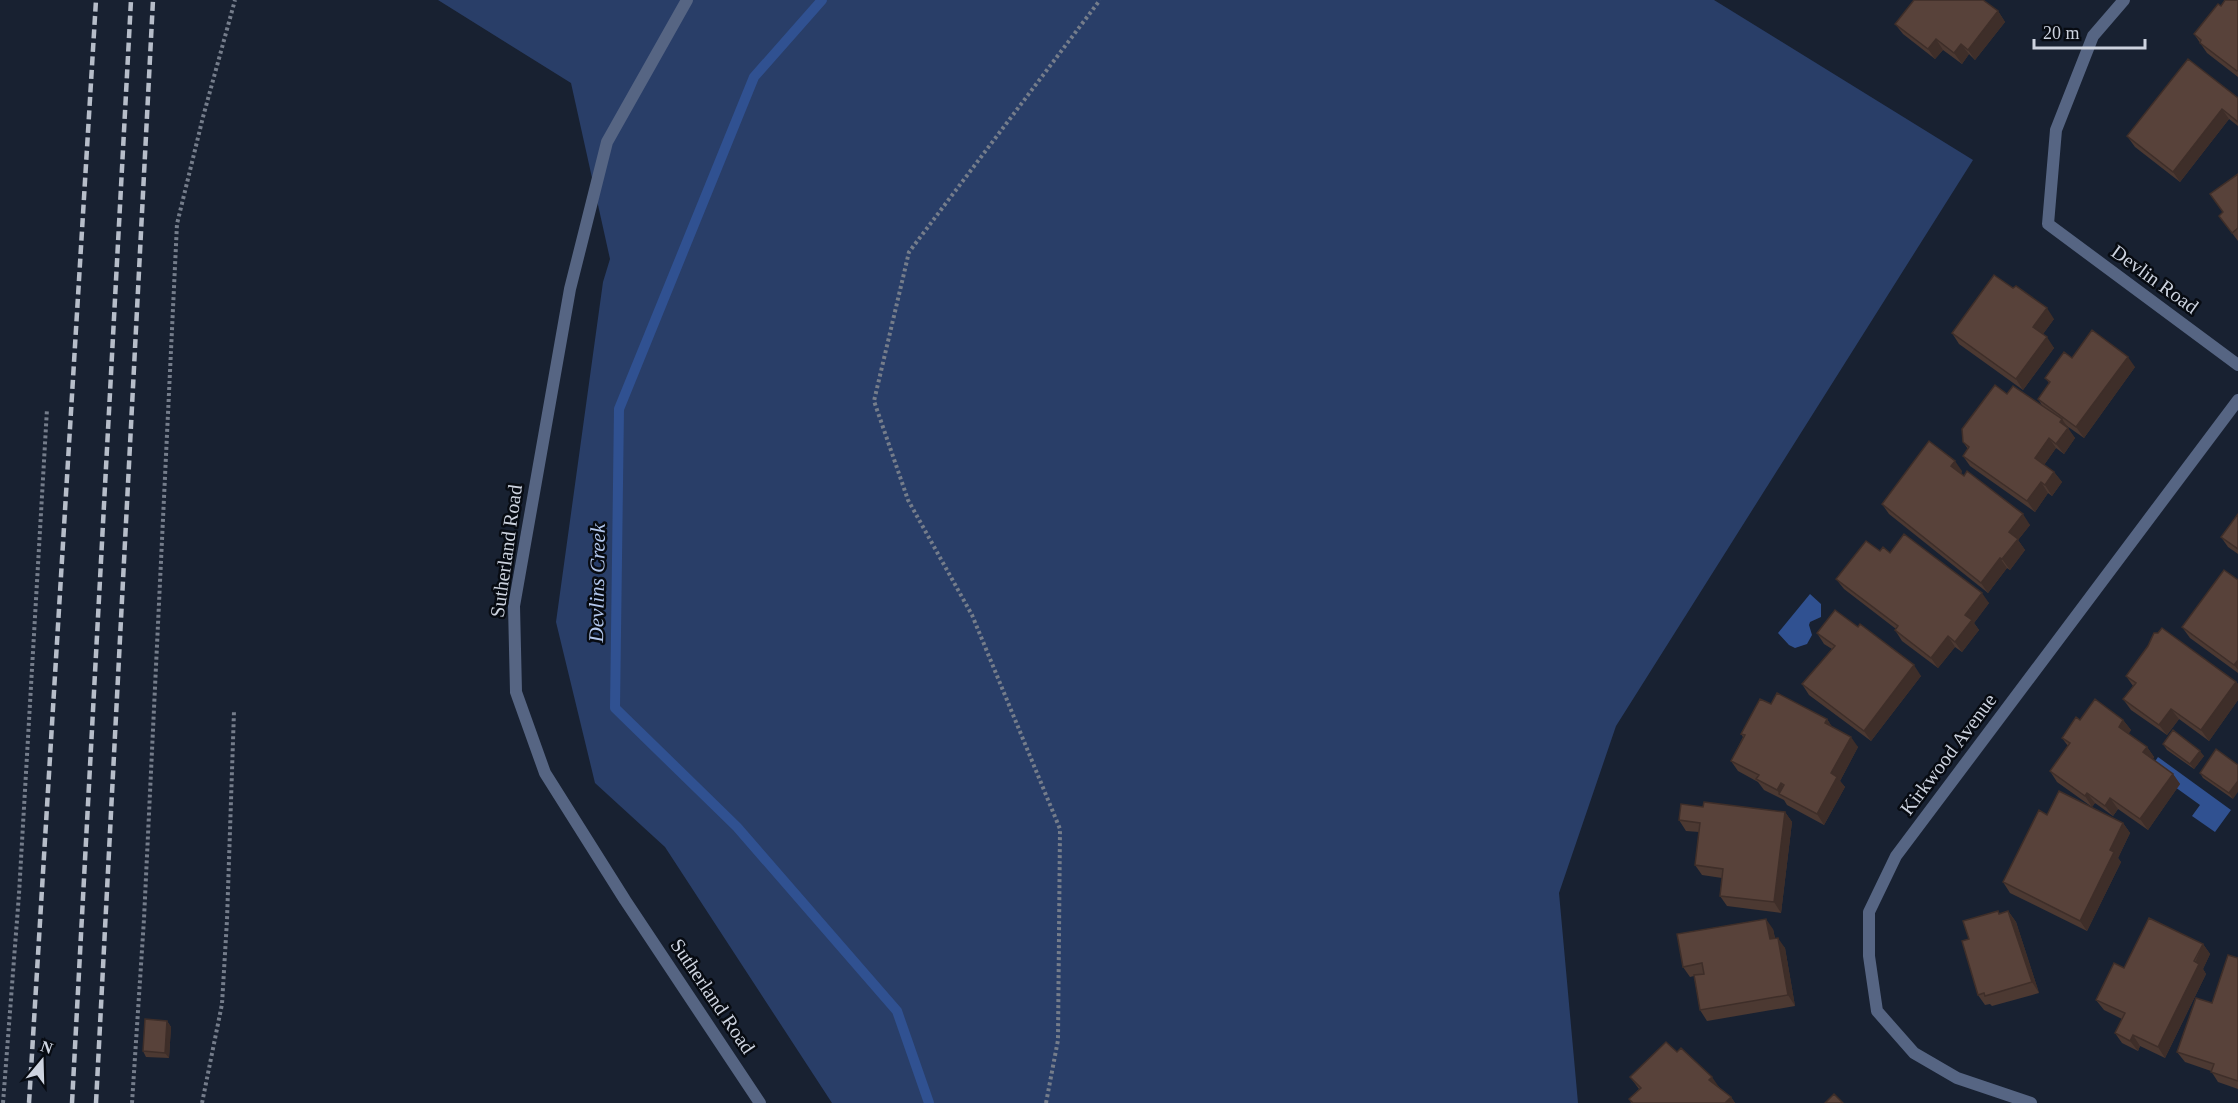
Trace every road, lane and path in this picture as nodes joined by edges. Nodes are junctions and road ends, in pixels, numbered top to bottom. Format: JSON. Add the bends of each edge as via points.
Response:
{"nodes":[{"id":1,"x":235,"y":0,"type":"edge"},
{"id":2,"x":687,"y":0,"type":"edge"},
{"id":3,"x":1101,"y":0,"type":"edge"},
{"id":4,"x":2124,"y":0,"type":"edge"},
{"id":5,"x":2238,"y":365,"type":"edge"},
{"id":6,"x":2238,"y":400,"type":"edge"},
{"id":7,"x":47,"y":409,"type":"dead end"},
{"id":8,"x":234,"y":711,"type":"dead end"},
{"id":9,"x":3,"y":1103,"type":"edge"},
{"id":10,"x":132,"y":1103,"type":"edge"},
{"id":11,"x":202,"y":1103,"type":"edge"},
{"id":12,"x":760,"y":1103,"type":"edge"},
{"id":13,"x":1046,"y":1103,"type":"edge"},
{"id":14,"x":2031,"y":1103,"type":"edge"}],
"edges":[{"from":1,"to":10,"type":"path","via":[[177,224]]},
{"from":2,"to":12,"type":"street","name":"Sutherland Road","via":[[607,142],[570,289],[514,606],[516,692],[545,773]]},
{"from":3,"to":13,"type":"path","via":[[909,252],[874,401],[908,500],[972,615],[1060,829],[1058,1040]]},
{"from":4,"to":5,"type":"street","name":"Devlin Road","via":[[2093,36],[2056,130],[2048,224]]},
{"from":6,"to":14,"type":"street","name":"Kirkwood Avenue","via":[[1896,855],[1869,912],[1869,956],[1877,1011],[1914,1053],[1958,1078]]},
{"from":7,"to":9,"type":"path"},
{"from":8,"to":11,"type":"path","via":[[222,1004]]}]}
